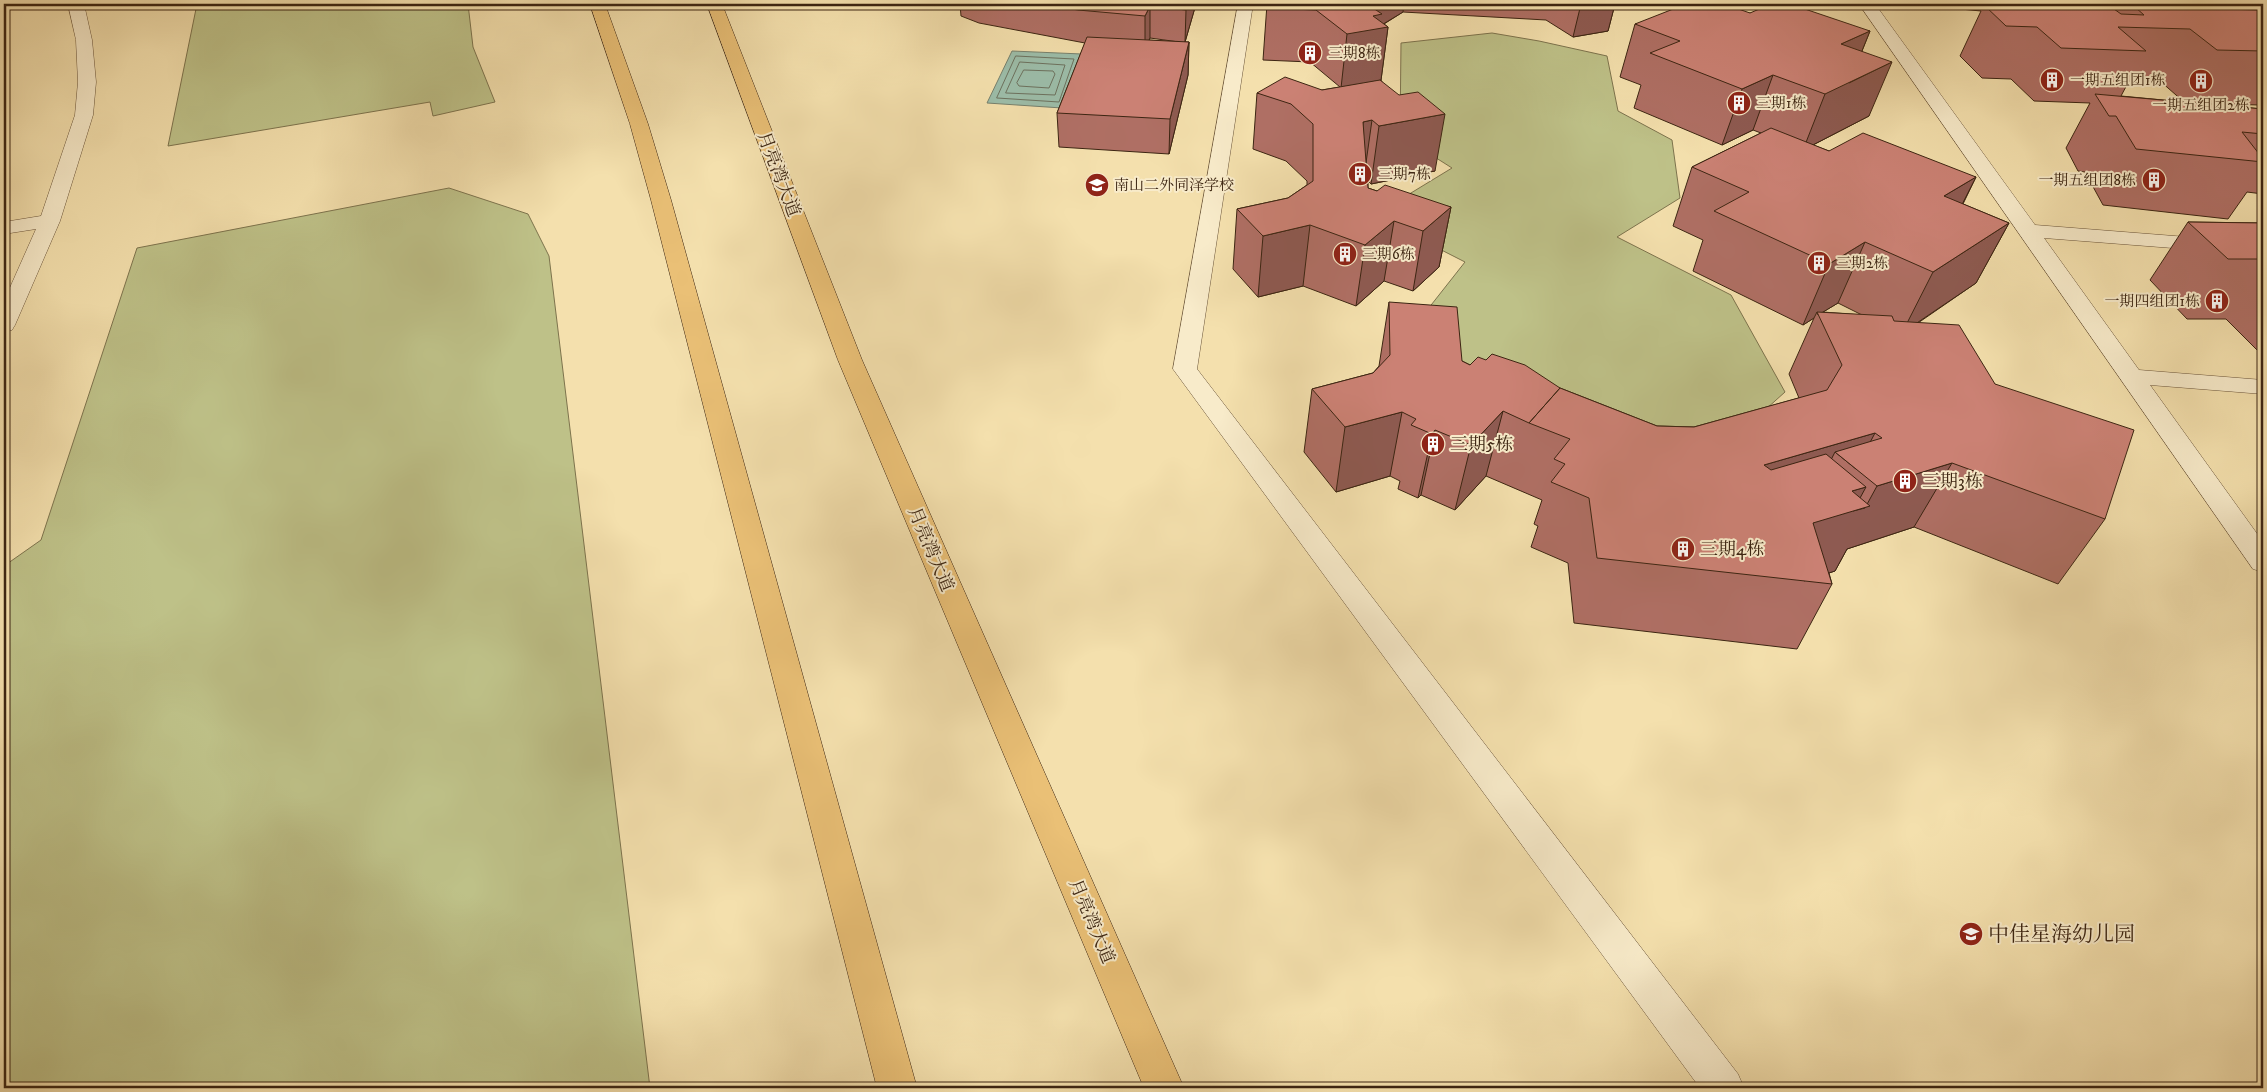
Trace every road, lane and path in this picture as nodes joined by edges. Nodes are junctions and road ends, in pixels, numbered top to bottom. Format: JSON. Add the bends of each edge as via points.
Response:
{"nodes":[{"id":1,"x":18,"y":4,"type":"edge"},
{"id":2,"x":76,"y":4,"type":"edge"},
{"id":3,"x":597,"y":4,"type":"edge"},
{"id":4,"x":714,"y":4,"type":"edge"},
{"id":5,"x":1245,"y":4,"type":"edge"},
{"id":6,"x":1868,"y":4,"type":"edge"},
{"id":7,"x":4,"y":6,"type":"edge"},
{"id":8,"x":50,"y":221,"type":"junction"},
{"id":9,"x":4,"y":228,"type":"edge"},
{"id":10,"x":2029,"y":231,"type":"junction"},
{"id":11,"x":2263,"y":249,"type":"edge"},
{"id":12,"x":4,"y":325,"type":"edge"},
{"id":13,"x":2132,"y":376,"type":"junction"},
{"id":14,"x":2263,"y":387,"type":"edge"},
{"id":15,"x":2263,"y":562,"type":"edge"},
{"id":16,"x":897,"y":1088,"type":"edge"},
{"id":17,"x":1164,"y":1088,"type":"edge"},
{"id":18,"x":1724,"y":1088,"type":"edge"}],
"edges":[{"from":1,"to":7,"type":"lane"},
{"from":2,"to":8,"type":"street","via":[[84,40],[87,82],[84,115]]},
{"from":3,"to":16,"type":"main road","via":[[640,124]]},
{"from":4,"to":17,"type":"main road","name":"月亮湾大道","via":[[850,360]]},
{"from":5,"to":18,"type":"street","via":[[1185,369]]},
{"from":6,"to":10,"type":"street"},
{"from":8,"to":9,"type":"street"},
{"from":8,"to":12,"type":"street"},
{"from":10,"to":11,"type":"street"},
{"from":10,"to":13,"type":"street"},
{"from":13,"to":14,"type":"street"},
{"from":13,"to":15,"type":"street"}]}
